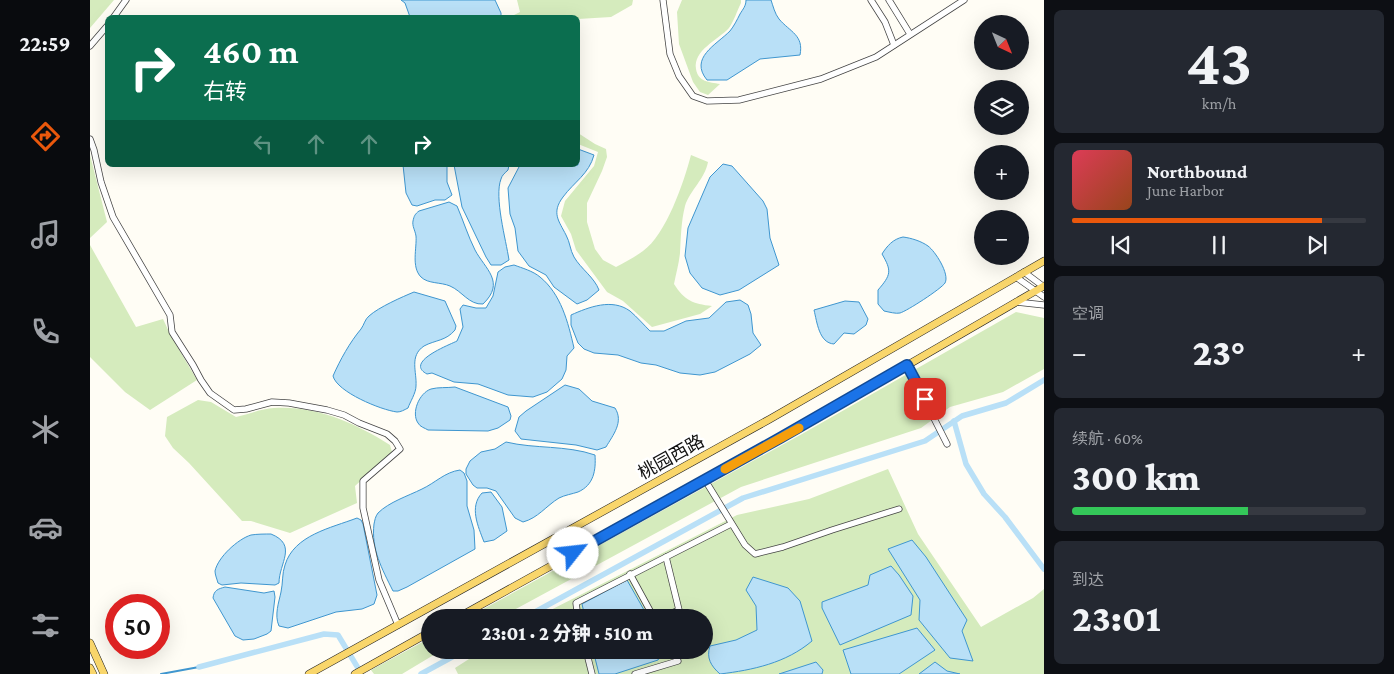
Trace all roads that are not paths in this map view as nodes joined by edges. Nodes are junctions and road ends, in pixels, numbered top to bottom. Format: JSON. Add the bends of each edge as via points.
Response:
{"nodes":[{"id":1,"x":126,"y":0,"type":"edge"},
{"id":2,"x":663,"y":0,"type":"edge"},
{"id":3,"x":871,"y":0,"type":"edge"},
{"id":4,"x":889,"y":0,"type":"edge"},
{"id":5,"x":964,"y":0,"type":"edge"},
{"id":6,"x":115,"y":15,"type":"edge"},
{"id":7,"x":105,"y":28,"type":"edge"},
{"id":8,"x":910,"y":34,"type":"junction"},
{"id":9,"x":894,"y":45,"type":"junction"},
{"id":10,"x":90,"y":46,"type":"edge"},
{"id":11,"x":90,"y":140,"type":"edge"},
{"id":12,"x":1044,"y":261,"type":"edge"},
{"id":13,"x":1024,"y":272,"type":"junction"},
{"id":14,"x":1016,"y":277,"type":"junction"},
{"id":15,"x":1044,"y":287,"type":"edge"},
{"id":16,"x":1036,"y":291,"type":"junction"},
{"id":17,"x":1044,"y":297,"type":"edge"},
{"id":18,"x":1016,"y":302,"type":"junction"},
{"id":19,"x":1044,"y":305,"type":"edge"},
{"id":20,"x":907,"y":365,"type":"junction"},
{"id":21,"x":947,"y":444,"type":"dead end"},
{"id":22,"x":706,"y":480,"type":"junction"},
{"id":23,"x":899,"y":509,"type":"dead end"},
{"id":24,"x":731,"y":524,"type":"junction"},
{"id":25,"x":666,"y":557,"type":"junction"},
{"id":26,"x":630,"y":574,"type":"junction"},
{"id":27,"x":473,"y":609,"type":"edge"},
{"id":28,"x":577,"y":609,"type":"edge"},
{"id":29,"x":649,"y":609,"type":"edge"},
{"id":30,"x":679,"y":609,"type":"edge"},
{"id":31,"x":398,"y":625,"type":"junction"},
{"id":32,"x":421,"y":637,"type":"edge"},
{"id":33,"x":90,"y":643,"type":"edge"},
{"id":34,"x":588,"y":659,"type":"edge"},
{"id":35,"x":677,"y":659,"type":"edge"},
{"id":36,"x":90,"y":668,"type":"edge"},
{"id":37,"x":92,"y":674,"type":"edge"},
{"id":38,"x":104,"y":674,"type":"edge"},
{"id":39,"x":309,"y":674,"type":"edge"},
{"id":40,"x":355,"y":674,"type":"edge"},
{"id":41,"x":592,"y":674,"type":"edge"},
{"id":42,"x":634,"y":674,"type":"edge"}],
"edges":[{"from":1,"to":6,"type":"street"},
{"from":2,"to":9,"type":"street","via":[[670,54],[679,76],[693,96],[707,101],[739,100],[821,79],[876,57]]},
{"from":3,"to":9,"type":"street"},
{"from":4,"to":8,"type":"street"},
{"from":5,"to":8,"type":"street"},
{"from":7,"to":10,"type":"street"},
{"from":8,"to":9,"type":"street"},
{"from":11,"to":31,"type":"street","via":[[113,216],[170,315],[172,332],[210,393],[234,410],[272,402],[327,410],[387,434],[395,441],[400,449],[363,481],[363,508],[379,580]]},
{"from":12,"to":13,"type":"main road","name":"桃园西路"},
{"from":13,"to":14,"type":"main road","name":"桃园西路"},
{"from":13,"to":15,"type":"street"},
{"from":14,"to":16,"type":"street"},
{"from":14,"to":31,"type":"main road","name":"桃园西路","via":[[770,419]]},
{"from":15,"to":16,"type":"main road","name":"桃园西路"},
{"from":16,"to":17,"type":"street"},
{"from":16,"to":18,"type":"main road","name":"桃园西路"},
{"from":18,"to":19,"type":"street"},
{"from":18,"to":20,"type":"main road","name":"桃园西路"},
{"from":20,"to":21,"type":"street"},
{"from":20,"to":22,"type":"main road","name":"桃园西路"},
{"from":22,"to":24,"type":"street"},
{"from":22,"to":27,"type":"main road","name":"桃园西路"},
{"from":23,"to":24,"type":"street","via":[[783,548],[755,554],[744,546]]},
{"from":24,"to":25,"type":"street"},
{"from":25,"to":26,"type":"street"},
{"from":25,"to":30,"type":"street"},
{"from":26,"to":28,"type":"street","via":[[576,603]]},
{"from":26,"to":29,"type":"street"},
{"from":31,"to":39,"type":"main road","name":"桃园西路"},
{"from":32,"to":40,"type":"main road"},
{"from":33,"to":38,"type":"main road"},
{"from":34,"to":41,"type":"street"},
{"from":35,"to":42,"type":"street"},
{"from":36,"to":37,"type":"main road"}]}
